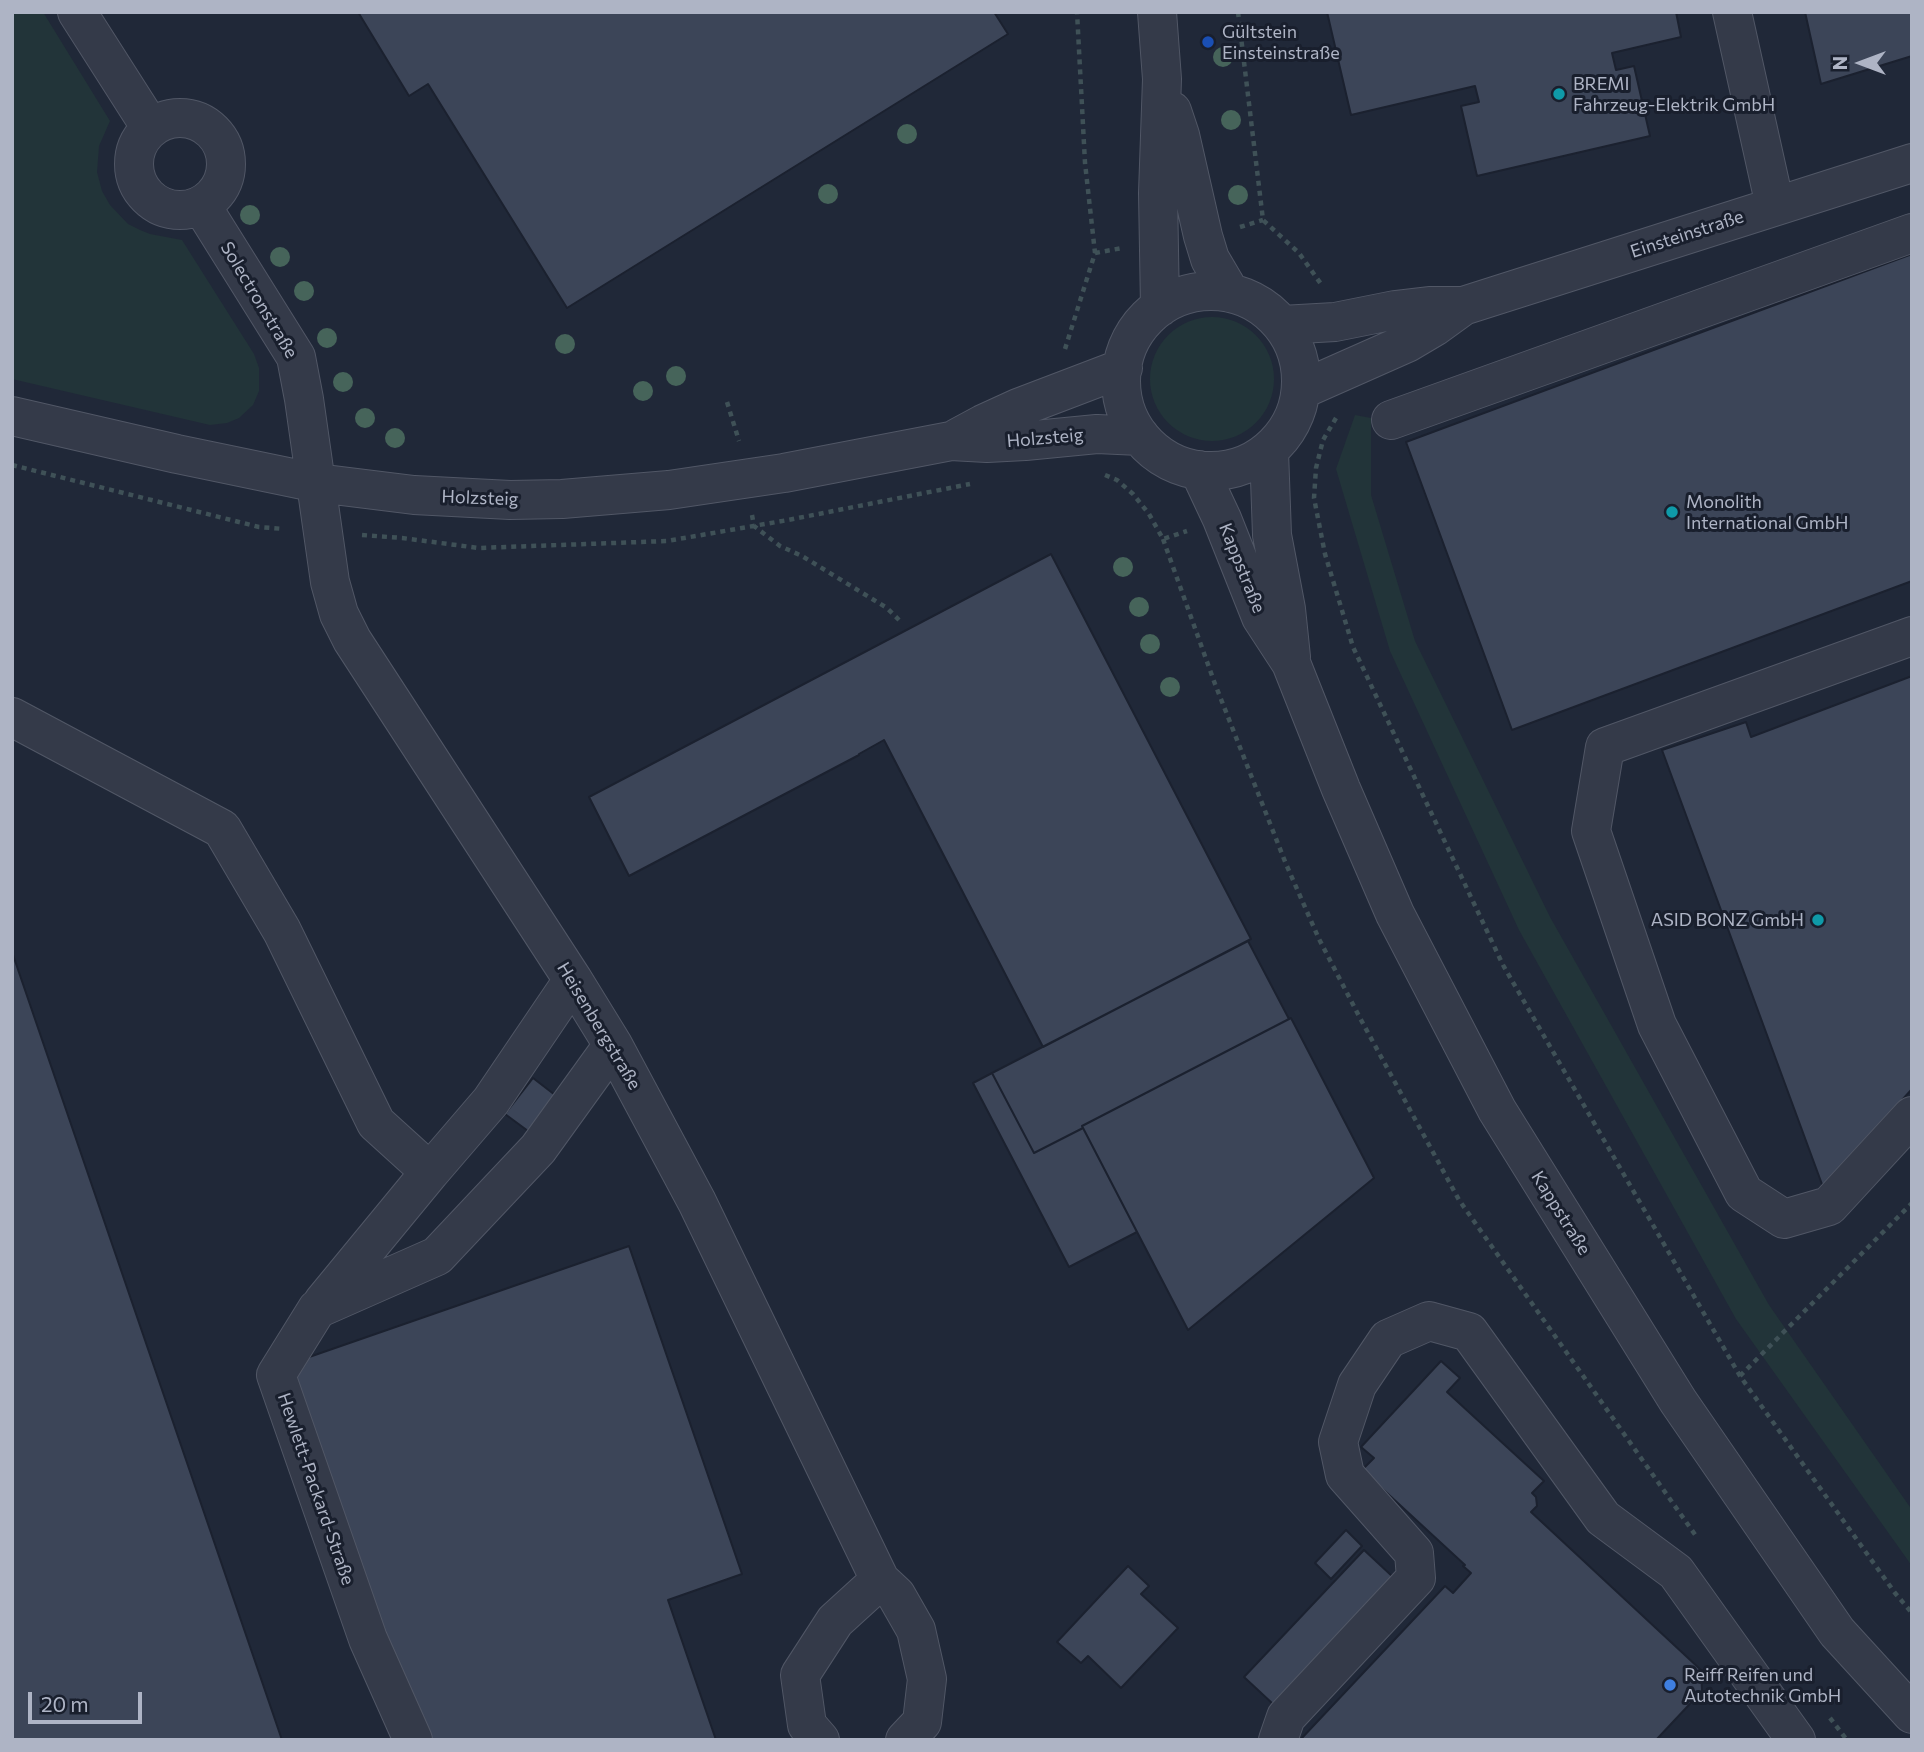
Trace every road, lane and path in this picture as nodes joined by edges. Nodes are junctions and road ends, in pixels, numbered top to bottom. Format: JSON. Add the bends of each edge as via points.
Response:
{"nodes":[{"id":1,"x":77,"y":12,"type":"edge"},
{"id":2,"x":1077,"y":12,"type":"edge"},
{"id":3,"x":1157,"y":12,"type":"edge"},
{"id":4,"x":1238,"y":12,"type":"edge"},
{"id":5,"x":1732,"y":12,"type":"edge"},
{"id":6,"x":1162,"y":79,"type":"junction"},
{"id":7,"x":151,"y":128,"type":"junction"},
{"id":8,"x":1912,"y":163,"type":"edge"},
{"id":9,"x":201,"y":205,"type":"junction"},
{"id":10,"x":1775,"y":206,"type":"junction"},
{"id":11,"x":1263,"y":220,"type":"dead end"},
{"id":12,"x":1912,"y":233,"type":"edge"},
{"id":13,"x":1230,"y":293,"type":"junction"},
{"id":14,"x":1463,"y":306,"type":"junction"},
{"id":15,"x":1160,"y":307,"type":"junction"},
{"id":16,"x":1282,"y":325,"type":"junction"},
{"id":17,"x":1123,"y":368,"type":"junction"},
{"id":18,"x":1066,"y":389,"type":"junction"},
{"id":19,"x":1301,"y":390,"type":"junction"},
{"id":20,"x":727,"y":402,"type":"dead end"},
{"id":21,"x":1341,"y":412,"type":"dead end"},
{"id":22,"x":12,"y":416,"type":"edge"},
{"id":23,"x":1391,"y":420,"type":"dead end"},
{"id":24,"x":1140,"y":436,"type":"junction"},
{"id":25,"x":951,"y":441,"type":"junction"},
{"id":26,"x":1269,"y":451,"type":"junction"},
{"id":27,"x":1199,"y":470,"type":"junction"},
{"id":28,"x":746,"y":479,"type":"junction"},
{"id":29,"x":317,"y":483,"type":"junction"},
{"id":30,"x":1163,"y":539,"type":"dead end"},
{"id":31,"x":899,"y":620,"type":"dead end"},
{"id":32,"x":1912,"y":636,"type":"edge"},
{"id":33,"x":1291,"y":663,"type":"junction"},
{"id":34,"x":12,"y":717,"type":"edge"},
{"id":35,"x":573,"y":980,"type":"junction"},
{"id":36,"x":613,"y":1045,"type":"junction"},
{"id":37,"x":1912,"y":1116,"type":"edge"},
{"id":38,"x":430,"y":1172,"type":"junction"},
{"id":39,"x":1912,"y":1203,"type":"edge"},
{"id":40,"x":317,"y":1309,"type":"junction"},
{"id":41,"x":1740,"y":1376,"type":"junction"},
{"id":42,"x":1697,"y":1537,"type":"dead end"},
{"id":43,"x":880,"y":1580,"type":"junction"},
{"id":44,"x":1912,"y":1612,"type":"edge"},
{"id":45,"x":1912,"y":1714,"type":"edge"},
{"id":46,"x":1830,"y":1717,"type":"dead end"},
{"id":47,"x":413,"y":1740,"type":"edge"},
{"id":48,"x":820,"y":1740,"type":"edge"},
{"id":49,"x":905,"y":1740,"type":"edge"},
{"id":50,"x":1278,"y":1740,"type":"edge"},
{"id":51,"x":1796,"y":1740,"type":"edge"},
{"id":52,"x":1847,"y":1740,"type":"edge"}],
"edges":[{"from":1,"to":7,"type":"street"},
{"from":2,"to":18,"type":"path","via":[[1084,163],[1095,253],[1062,361]]},
{"from":3,"to":6,"type":"street"},
{"from":4,"to":11,"type":"path"},
{"from":5,"to":10,"type":"street"},
{"from":6,"to":13,"type":"street","via":[[1210,259]]},
{"from":6,"to":15,"type":"street"},
{"from":7,"to":9,"type":"street","via":[[139,143],[134,161],[137,181],[148,197],[164,207],[183,210]]},
{"from":7,"to":9,"type":"street","via":[[168,119],[187,118],[205,125],[219,138],[226,156],[224,175],[216,192]]},
{"from":8,"to":10,"type":"street","name":"Einsteinstraße"},
{"from":9,"to":29,"type":"street","name":"Solectronstraße","via":[[296,357]]},
{"from":10,"to":14,"type":"street","name":"Einsteinstraße"},
{"from":12,"to":23,"type":"street"},
{"from":13,"to":15,"type":"street","via":[[1193,292]]},
{"from":13,"to":16,"type":"street","via":[[1259,304]]},
{"from":14,"to":16,"type":"street","name":"Einsteinstraße","via":[[1429,306],[1335,323]]},
{"from":14,"to":19,"type":"street","name":"Einsteinstraße","via":[[1407,343]]},
{"from":15,"to":17,"type":"street","via":[[1135,333]]},
{"from":16,"to":19,"type":"street","via":[[1297,355]]},
{"from":17,"to":18,"type":"street","name":"Holzsteig"},
{"from":17,"to":24,"type":"street","via":[[1125,403]]},
{"from":18,"to":25,"type":"street","name":"Holzsteig"},
{"from":19,"to":26,"type":"street","via":[[1290,423]]},
{"from":20,"to":28,"type":"path"},
{"from":21,"to":41,"type":"path","via":[[1323,440],[1314,498],[1325,554],[1353,647],[1503,965]]},
{"from":22,"to":29,"type":"street","name":"Holzsteig"},
{"from":24,"to":25,"type":"street","name":"Holzsteig"},
{"from":24,"to":27,"type":"street","via":[[1166,459]]},
{"from":25,"to":28,"type":"street","name":"Holzsteig"},
{"from":26,"to":27,"type":"street","via":[[1236,468]]},
{"from":26,"to":33,"type":"street","name":"Kappstraße","via":[[1272,535]]},
{"from":27,"to":33,"type":"street","name":"Kappstraße","via":[[1261,617]]},
{"from":28,"to":29,"type":"street","name":"Holzsteig","via":[[669,490],[510,500]]},
{"from":28,"to":31,"type":"path","via":[[754,526],[887,608]]},
{"from":29,"to":35,"type":"street","name":"Heisenbergstraße","via":[[330,582],[352,640]]},
{"from":30,"to":42,"type":"path","via":[[1286,864],[1360,1018],[1459,1200]]},
{"from":32,"to":37,"type":"street","via":[[1605,747],[1591,831],[1657,1025],[1744,1193],[1784,1219],[1829,1206]]},
{"from":33,"to":45,"type":"street","name":"Kappstraße","via":[[1395,914],[1497,1110],[1700,1434],[1837,1632]]},
{"from":34,"to":38,"type":"street","via":[[222,830],[282,931],[376,1123]]},
{"from":35,"to":36,"type":"street","name":"Heisenbergstraße"},
{"from":35,"to":38,"type":"street","via":[[491,1101]]},
{"from":36,"to":40,"type":"street","via":[[538,1149],[437,1256]]},
{"from":36,"to":43,"type":"street","name":"Heisenbergstraße","via":[[697,1202]]},
{"from":38,"to":40,"type":"street"},
{"from":39,"to":41,"type":"path"},
{"from":40,"to":47,"type":"street","name":"Hewlett-Packard-Straße","via":[[276,1375],[368,1639]]},
{"from":41,"to":44,"type":"path"},
{"from":43,"to":48,"type":"street","via":[[835,1621],[800,1675],[807,1726]]},
{"from":43,"to":49,"type":"street","name":"Heisenbergstraße","via":[[896,1595],[916,1630],[927,1679],[922,1722]]},
{"from":46,"to":52,"type":"path"},
{"from":50,"to":51,"type":"street","via":[[1286,1717],[1416,1578],[1414,1553],[1345,1475],[1338,1442],[1357,1385],[1388,1339],[1429,1321],[1469,1332],[1603,1518],[1676,1572]]}]}
